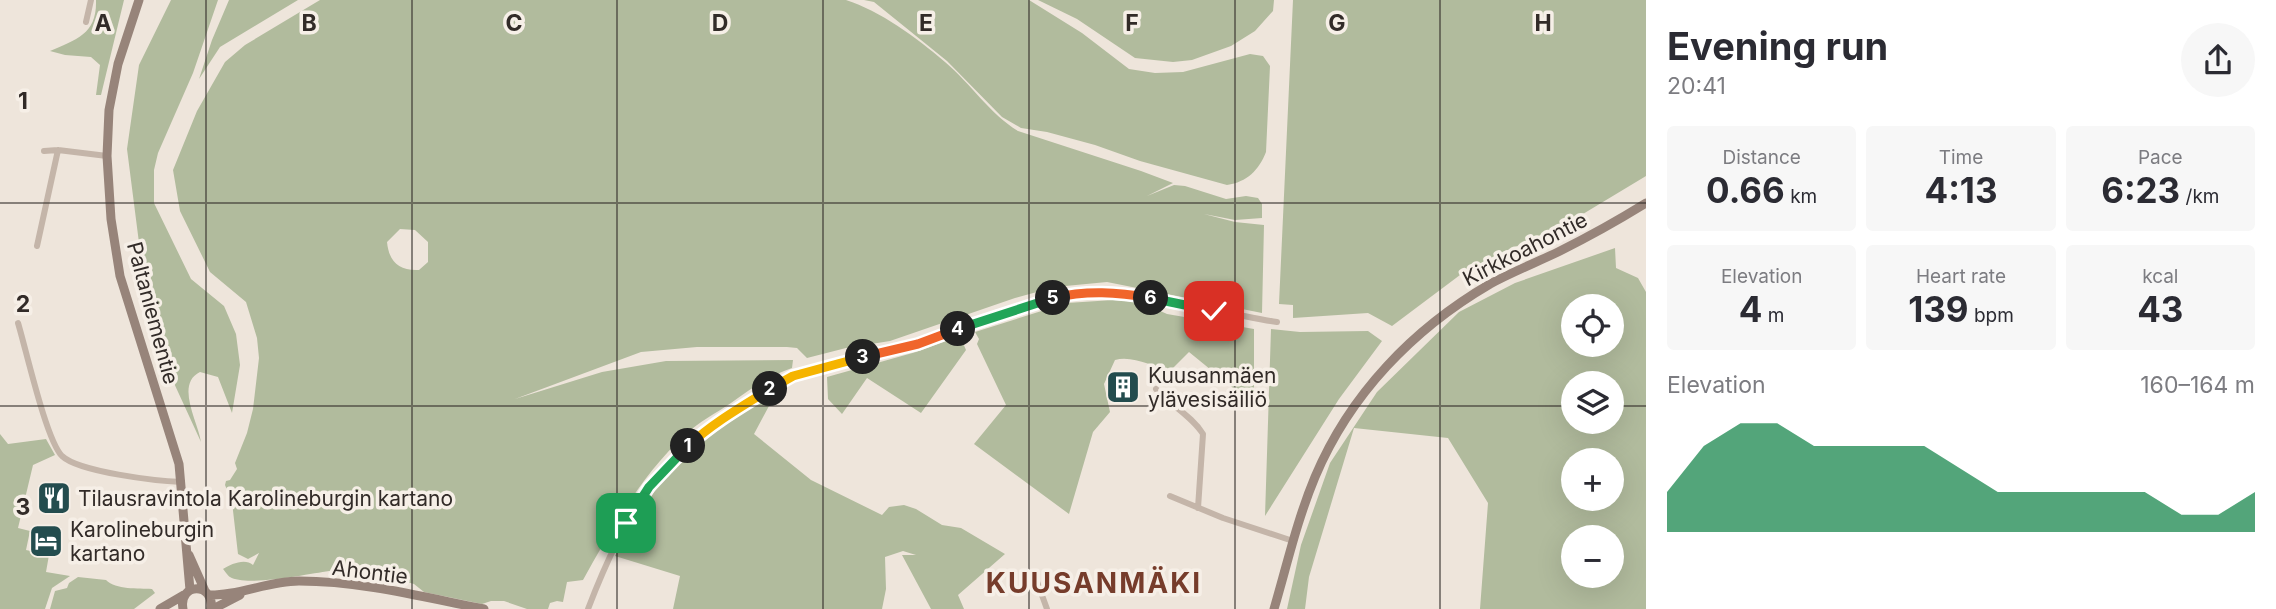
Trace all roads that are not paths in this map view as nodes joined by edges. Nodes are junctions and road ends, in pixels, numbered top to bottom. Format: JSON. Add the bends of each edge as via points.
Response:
{"nodes":[{"id":1,"x":91,"y":0,"type":"edge"},
{"id":2,"x":139,"y":0,"type":"edge"},
{"id":3,"x":86,"y":22,"type":"dead end"},
{"id":4,"x":58,"y":150,"type":"junction"},
{"id":5,"x":44,"y":151,"type":"dead end"},
{"id":6,"x":107,"y":156,"type":"junction"},
{"id":7,"x":1646,"y":203,"type":"edge"},
{"id":8,"x":37,"y":246,"type":"dead end"},
{"id":9,"x":1277,"y":322,"type":"dead end"},
{"id":10,"x":18,"y":323,"type":"dead end"},
{"id":11,"x":1156,"y":389,"type":"dead end"},
{"id":12,"x":182,"y":482,"type":"junction"},
{"id":13,"x":1170,"y":496,"type":"dead end"},
{"id":14,"x":1198,"y":508,"type":"junction"},
{"id":15,"x":1293,"y":541,"type":"junction"},
{"id":16,"x":187,"y":553,"type":"junction"},
{"id":17,"x":1035,"y":576,"type":"dead end"},
{"id":18,"x":251,"y":589,"type":"junction"},
{"id":19,"x":188,"y":592,"type":"junction"},
{"id":20,"x":207,"y":593,"type":"junction"},
{"id":21,"x":160,"y":609,"type":"edge"},
{"id":22,"x":183,"y":609,"type":"edge"},
{"id":23,"x":212,"y":609,"type":"edge"},
{"id":24,"x":484,"y":609,"type":"edge"},
{"id":25,"x":589,"y":609,"type":"edge"},
{"id":26,"x":1047,"y":609,"type":"edge"},
{"id":27,"x":1275,"y":609,"type":"edge"}],
"edges":[{"from":1,"to":3,"type":"street"},
{"from":2,"to":6,"type":"street","name":"Paltaniementie","via":[[113,88]]},
{"from":4,"to":5,"type":"street"},
{"from":4,"to":6,"type":"street"},
{"from":4,"to":8,"type":"street"},
{"from":6,"to":12,"type":"street","name":"Paltaniementie","via":[[120,276]]},
{"from":7,"to":15,"type":"street","name":"Kirkkoahontie","via":[[1491,284],[1450,309],[1397,354],[1330,446]]},
{"from":9,"to":25,"type":"street","via":[[1119,292],[1086,292],[1031,303],[918,344],[793,376],[705,431],[649,487],[613,548]]},
{"from":10,"to":12,"type":"street","via":[[48,430],[61,455],[76,465],[98,470]]},
{"from":11,"to":14,"type":"street","via":[[1203,434]]},
{"from":12,"to":16,"type":"street","name":"Paltaniementie"},
{"from":13,"to":14,"type":"street"},
{"from":14,"to":15,"type":"street"},
{"from":15,"to":27,"type":"street","name":"Kirkkoahontie"},
{"from":16,"to":19,"type":"street","name":"Paltaniementie"},
{"from":16,"to":20,"type":"street","name":"Paltaniementie"},
{"from":17,"to":26,"type":"street"},
{"from":18,"to":20,"type":"street","name":"Ahontie"},
{"from":18,"to":23,"type":"street","name":"Ahontie"},
{"from":18,"to":24,"type":"street","name":"Ahontie","via":[[298,581],[371,586]]},
{"from":19,"to":20,"type":"street","name":"Ahontie","via":[[198,589]]},
{"from":19,"to":21,"type":"street"},
{"from":19,"to":22,"type":"street","name":"Paltaniementie"},
{"from":20,"to":23,"type":"street","name":"Paltaniementie"}]}
